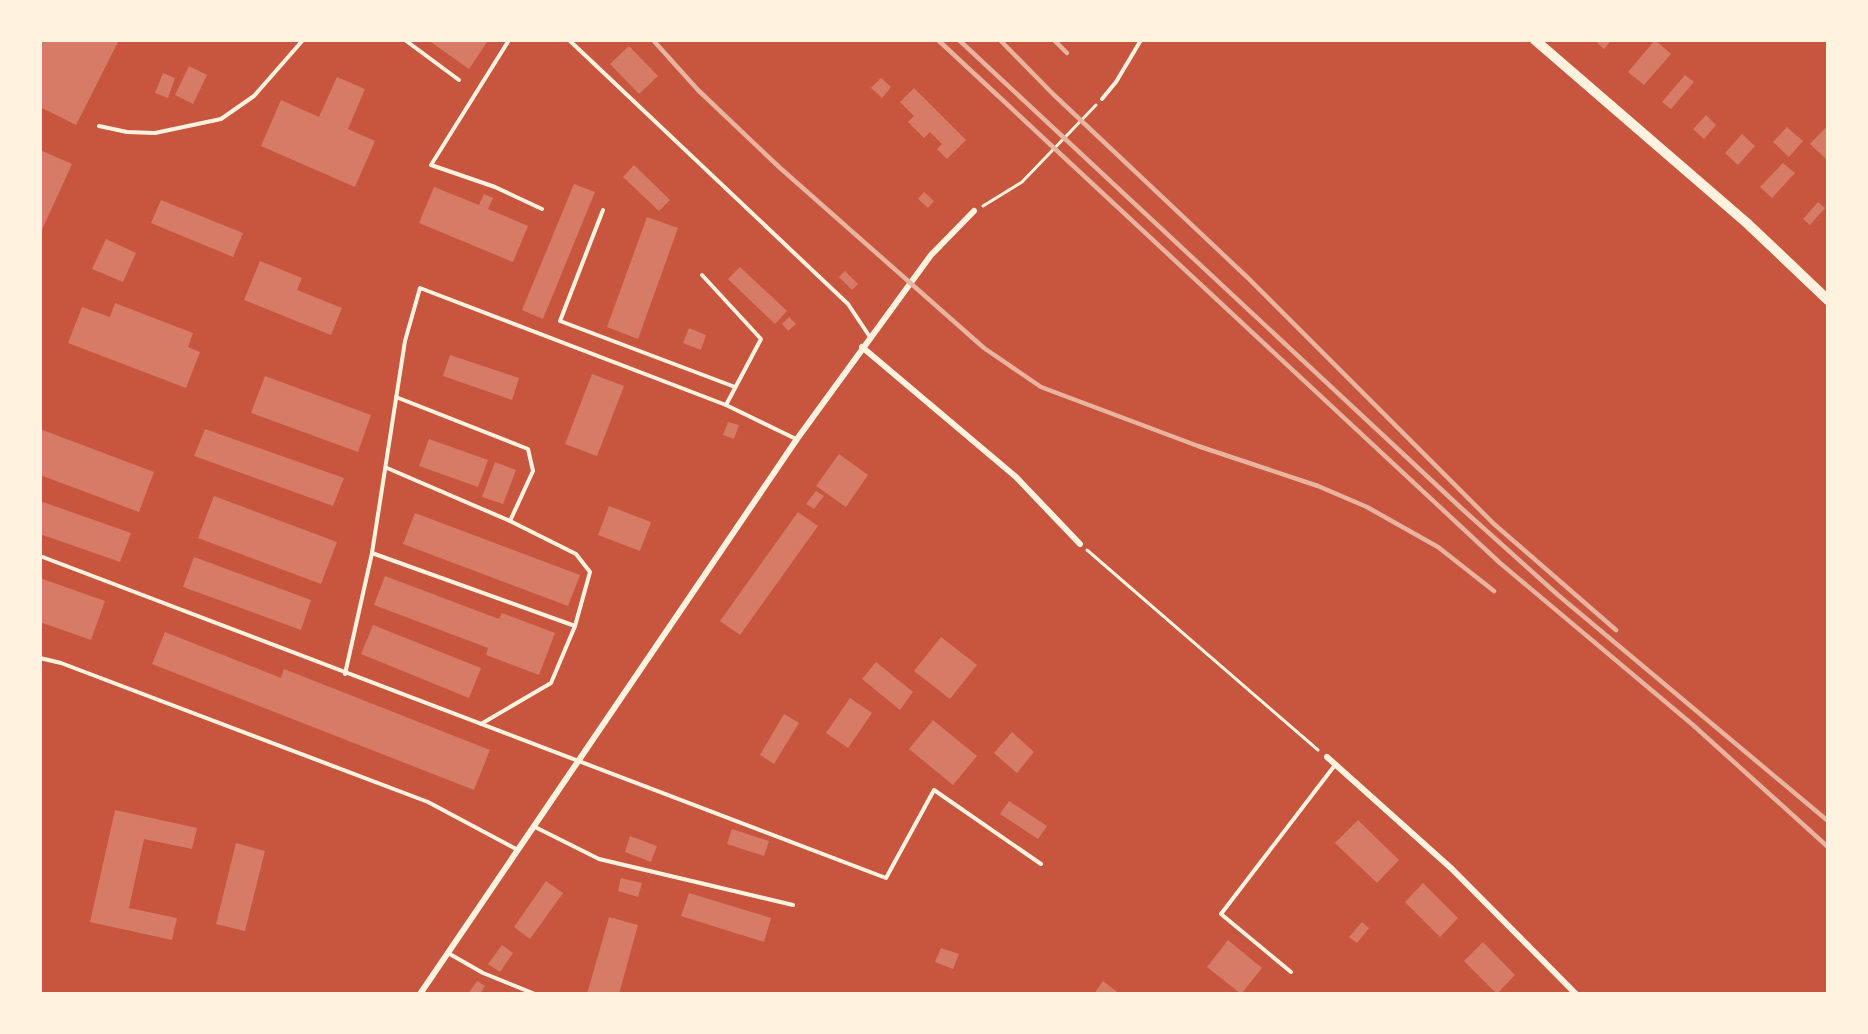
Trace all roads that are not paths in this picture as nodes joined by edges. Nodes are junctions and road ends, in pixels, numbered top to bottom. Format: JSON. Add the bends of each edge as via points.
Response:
{"nodes":[{"id":1,"x":303,"y":40,"type":"edge"},
{"id":2,"x":405,"y":40,"type":"edge"},
{"id":3,"x":509,"y":40,"type":"edge"},
{"id":4,"x":569,"y":40,"type":"edge"},
{"id":5,"x":1141,"y":40,"type":"edge"},
{"id":6,"x":1535,"y":40,"type":"edge"},
{"id":7,"x":459,"y":80,"type":"dead end"},
{"id":8,"x":1102,"y":99,"type":"dead end"},
{"id":9,"x":99,"y":126,"type":"dead end"},
{"id":10,"x":542,"y":209,"type":"dead end"},
{"id":11,"x":603,"y":210,"type":"dead end"},
{"id":12,"x":974,"y":211,"type":"road end"},
{"id":13,"x":702,"y":275,"type":"dead end"},
{"id":14,"x":1827,"y":300,"type":"edge"},
{"id":15,"x":870,"y":337,"type":"junction"},
{"id":16,"x":862,"y":347,"type":"junction"},
{"id":17,"x":735,"y":387,"type":"junction"},
{"id":18,"x":396,"y":397,"type":"junction"},
{"id":19,"x":726,"y":405,"type":"junction"},
{"id":20,"x":797,"y":440,"type":"junction"},
{"id":21,"x":387,"y":468,"type":"junction"},
{"id":22,"x":510,"y":521,"type":"junction"},
{"id":23,"x":1080,"y":544,"type":"road end"},
{"id":24,"x":372,"y":553,"type":"junction"},
{"id":25,"x":40,"y":556,"type":"edge"},
{"id":26,"x":575,"y":626,"type":"junction"},
{"id":27,"x":40,"y":658,"type":"edge"},
{"id":28,"x":345,"y":674,"type":"junction"},
{"id":29,"x":480,"y":724,"type":"junction"},
{"id":30,"x":1327,"y":757,"type":"road end"},
{"id":31,"x":579,"y":761,"type":"junction"},
{"id":32,"x":1335,"y":765,"type":"junction"},
{"id":33,"x":535,"y":827,"type":"junction"},
{"id":34,"x":518,"y":850,"type":"junction"},
{"id":35,"x":1041,"y":864,"type":"dead end"},
{"id":36,"x":793,"y":905,"type":"dead end"},
{"id":37,"x":448,"y":953,"type":"junction"},
{"id":38,"x":1291,"y":972,"type":"dead end"},
{"id":39,"x":420,"y":993,"type":"edge"},
{"id":40,"x":535,"y":993,"type":"edge"},
{"id":41,"x":1576,"y":993,"type":"edge"}],
"edges":[{"from":1,"to":9,"type":"lane","via":[[254,96],[221,119],[155,133]]},
{"from":2,"to":7,"type":"lane"},
{"from":3,"to":10,"type":"lane","via":[[431,165],[495,187]]},
{"from":4,"to":15,"type":"lane","via":[[848,304]]},
{"from":5,"to":8,"type":"lane"},
{"from":6,"to":14,"type":"street","via":[[1748,224]]},
{"from":11,"to":17,"type":"lane","via":[[560,321]]},
{"from":12,"to":15,"type":"street","via":[[931,255]]},
{"from":13,"to":17,"type":"lane","via":[[761,339]]},
{"from":15,"to":16,"type":"street"},
{"from":16,"to":20,"type":"street"},
{"from":16,"to":23,"type":"street","via":[[1016,477]]},
{"from":17,"to":19,"type":"lane"},
{"from":18,"to":19,"type":"lane","via":[[405,341],[420,288]]},
{"from":18,"to":21,"type":"lane"},
{"from":18,"to":22,"type":"lane","via":[[528,448],[533,471]]},
{"from":19,"to":20,"type":"lane"},
{"from":20,"to":31,"type":"street"},
{"from":21,"to":22,"type":"lane"},
{"from":21,"to":24,"type":"lane"},
{"from":22,"to":26,"type":"lane","via":[[576,554],[590,572]]},
{"from":24,"to":26,"type":"lane"},
{"from":24,"to":28,"type":"lane"},
{"from":25,"to":28,"type":"lane"},
{"from":26,"to":29,"type":"lane","via":[[551,683]]},
{"from":27,"to":34,"type":"lane","via":[[428,802]]},
{"from":28,"to":29,"type":"lane"},
{"from":29,"to":31,"type":"lane"},
{"from":30,"to":32,"type":"street"},
{"from":31,"to":33,"type":"street"},
{"from":31,"to":35,"type":"lane","via":[[886,878],[933,790]]},
{"from":32,"to":38,"type":"lane","via":[[1221,914]]},
{"from":32,"to":41,"type":"street","via":[[1452,869]]},
{"from":33,"to":34,"type":"street"},
{"from":33,"to":36,"type":"lane","via":[[599,859]]},
{"from":34,"to":37,"type":"street"},
{"from":37,"to":39,"type":"street"},
{"from":37,"to":40,"type":"lane","via":[[483,973]]}]}
